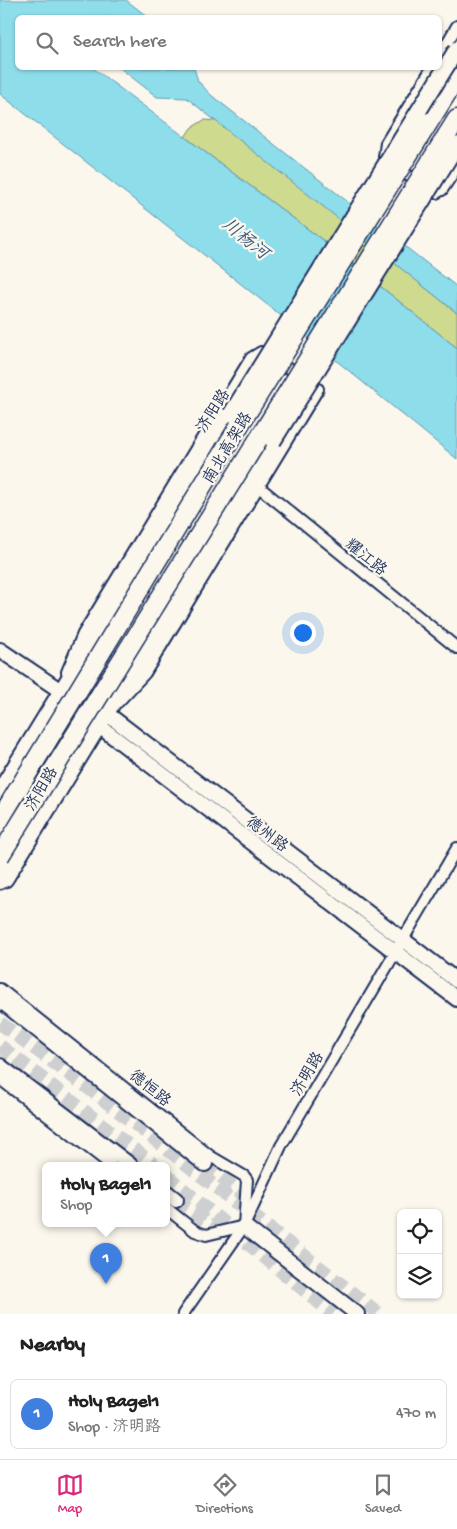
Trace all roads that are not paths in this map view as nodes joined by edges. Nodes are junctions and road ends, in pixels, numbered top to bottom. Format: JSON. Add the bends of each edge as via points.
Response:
{"nodes":[{"id":1,"x":457,"y":26,"type":"edge"},
{"id":2,"x":457,"y":49,"type":"edge"},
{"id":3,"x":442,"y":52,"type":"edge"},
{"id":4,"x":431,"y":70,"type":"edge"},
{"id":5,"x":457,"y":77,"type":"edge"},
{"id":6,"x":457,"y":119,"type":"edge"},
{"id":7,"x":457,"y":145,"type":"edge"},
{"id":8,"x":457,"y":167,"type":"edge"},
{"id":9,"x":454,"y":180,"type":"edge"},
{"id":10,"x":259,"y":487,"type":"junction"},
{"id":11,"x":457,"y":648,"type":"edge"},
{"id":12,"x":0,"y":650,"type":"edge"},
{"id":13,"x":61,"y":691,"type":"junction"},
{"id":14,"x":102,"y":719,"type":"junction"},
{"id":15,"x":0,"y":792,"type":"edge"},
{"id":16,"x":0,"y":819,"type":"edge"},
{"id":17,"x":16,"y":831,"type":"junction"},
{"id":18,"x":457,"y":848,"type":"edge"},
{"id":19,"x":0,"y":856,"type":"edge"},
{"id":20,"x":0,"y":880,"type":"edge"},
{"id":21,"x":0,"y":887,"type":"edge"},
{"id":22,"x":400,"y":945,"type":"junction"},
{"id":23,"x":457,"y":981,"type":"edge"},
{"id":24,"x":0,"y":990,"type":"edge"},
{"id":25,"x":457,"y":999,"type":"edge"},
{"id":26,"x":0,"y":1000,"type":"edge"},
{"id":27,"x":0,"y":1066,"type":"edge"},
{"id":28,"x":0,"y":1079,"type":"edge"},
{"id":29,"x":107,"y":1162,"type":"edge"},
{"id":30,"x":126,"y":1162,"type":"edge"},
{"id":31,"x":205,"y":1164,"type":"tunnel mouth"},
{"id":32,"x":170,"y":1201,"type":"edge"},
{"id":33,"x":244,"y":1226,"type":"junction"},
{"id":34,"x":183,"y":1314,"type":"edge"},
{"id":35,"x":357,"y":1314,"type":"edge"}],
"edges":[{"from":1,"to":3,"type":"street"},
{"from":2,"to":13,"type":"main road","name":"济阳路","bridge":true},
{"from":4,"to":9,"type":"street","via":[[386,142],[384,157],[388,163],[436,193]]},
{"from":5,"to":16,"type":"highway","name":"南北高架路","bridge":true,"via":[[242,421]]},
{"from":6,"to":17,"type":"highway","name":"南北高架路","bridge":true},
{"from":7,"to":14,"type":"main road","name":"济阳路","bridge":true},
{"from":8,"to":9,"type":"street"},
{"from":10,"to":11,"type":"street","name":"耀江路"},
{"from":10,"to":13,"type":"street","via":[[318,389],[271,355],[261,352],[251,358],[84,634]]},
{"from":10,"to":14,"type":"street","via":[[145,673]]},
{"from":12,"to":13,"type":"street","name":"德州路"},
{"from":13,"to":14,"type":"street","name":"德州路"},
{"from":13,"to":15,"type":"main road","name":"济阳路"},
{"from":14,"to":21,"type":"main road","name":"济阳路"},
{"from":14,"to":22,"type":"street","name":"德州路"},
{"from":17,"to":19,"type":"highway","name":"南北高架路","bridge":true},
{"from":17,"to":20,"type":"highway","bridge":true},
{"from":18,"to":22,"type":"street","name":"济明路"},
{"from":22,"to":23,"type":"street","name":"德州路"},
{"from":22,"to":25,"type":"street","name":"德州路"},
{"from":22,"to":33,"type":"street","name":"济明路","via":[[281,1146]]},
{"from":24,"to":33,"type":"street","name":"德恒路","via":[[210,1156],[244,1176],[247,1180]]},
{"from":26,"to":31,"type":"street"},
{"from":27,"to":30,"type":"street"},
{"from":28,"to":29,"type":"street"},
{"from":32,"to":33,"type":"street","via":[[195,1231],[206,1235]]},
{"from":33,"to":34,"type":"street","name":"济明路"},
{"from":33,"to":35,"type":"street"}]}
